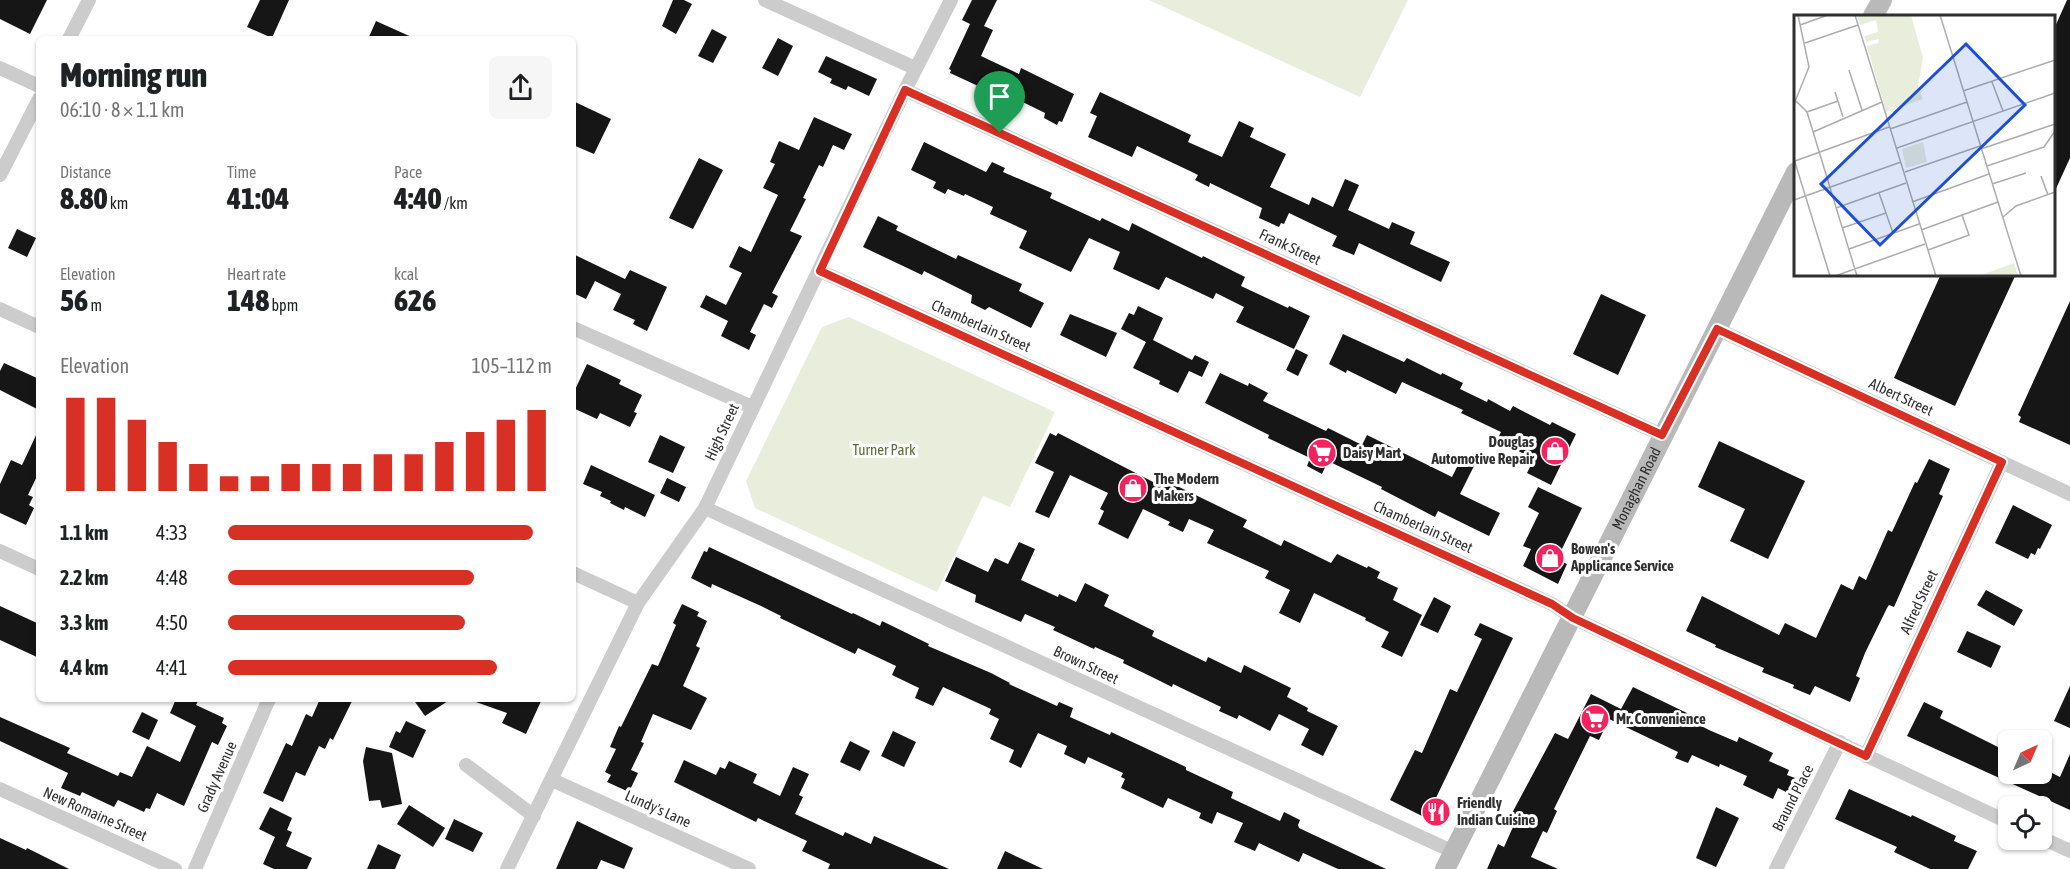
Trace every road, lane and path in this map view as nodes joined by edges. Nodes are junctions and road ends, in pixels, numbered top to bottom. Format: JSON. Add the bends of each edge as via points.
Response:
{"nodes":[{"id":1,"x":89,"y":0,"type":"edge"},
{"id":2,"x":765,"y":0,"type":"edge"},
{"id":3,"x":951,"y":0,"type":"edge"},
{"id":4,"x":1882,"y":0,"type":"edge"},
{"id":5,"x":1874,"y":15,"type":"edge"},
{"id":6,"x":71,"y":36,"type":"edge"},
{"id":7,"x":0,"y":68,"type":"edge"},
{"id":8,"x":915,"y":68,"type":"junction"},
{"id":9,"x":36,"y":85,"type":"edge"},
{"id":10,"x":905,"y":90,"type":"junction"},
{"id":11,"x":36,"y":105,"type":"edge"},
{"id":12,"x":0,"y":175,"type":"edge"},
{"id":13,"x":1794,"y":176,"type":"edge"},
{"id":14,"x":820,"y":271,"type":"junction"},
{"id":15,"x":0,"y":309,"type":"edge"},
{"id":16,"x":36,"y":326,"type":"edge"},
{"id":17,"x":576,"y":329,"type":"edge"},
{"id":18,"x":1717,"y":329,"type":"junction"},
{"id":19,"x":752,"y":407,"type":"junction"},
{"id":20,"x":1662,"y":435,"type":"junction"},
{"id":21,"x":2002,"y":462,"type":"junction"},
{"id":22,"x":2070,"y":494,"type":"edge"},
{"id":23,"x":705,"y":508,"type":"junction"},
{"id":24,"x":0,"y":551,"type":"edge"},
{"id":25,"x":36,"y":568,"type":"edge"},
{"id":26,"x":576,"y":574,"type":"edge"},
{"id":27,"x":638,"y":603,"type":"junction"},
{"id":28,"x":1573,"y":618,"type":"junction"},
{"id":29,"x":268,"y":702,"type":"edge"},
{"id":30,"x":1840,"y":742,"type":"junction"},
{"id":31,"x":1866,"y":756,"type":"junction"},
{"id":32,"x":466,"y":765,"type":"dead end"},
{"id":33,"x":552,"y":780,"type":"junction"},
{"id":34,"x":0,"y":789,"type":"edge"},
{"id":35,"x":534,"y":816,"type":"junction"},
{"id":36,"x":1998,"y":817,"type":"edge"},
{"id":37,"x":2052,"y":843,"type":"edge"},
{"id":38,"x":2070,"y":851,"type":"edge"},
{"id":39,"x":1449,"y":860,"type":"edge"},
{"id":40,"x":175,"y":869,"type":"edge"},
{"id":41,"x":195,"y":869,"type":"edge"},
{"id":42,"x":507,"y":869,"type":"edge"},
{"id":43,"x":749,"y":869,"type":"edge"},
{"id":44,"x":1776,"y":869,"type":"edge"}],
"edges":[{"from":1,"to":6,"type":"street"},
{"from":2,"to":8,"type":"street"},
{"from":3,"to":8,"type":"street","name":"High Street"},
{"from":4,"to":5,"type":"main road"},
{"from":7,"to":9,"type":"street"},
{"from":8,"to":10,"type":"street","name":"High Street"},
{"from":10,"to":14,"type":"street","name":"High Street"},
{"from":10,"to":20,"type":"street","name":"Frank Street"},
{"from":11,"to":12,"type":"street"},
{"from":13,"to":18,"type":"main road","name":"Monaghan Road"},
{"from":14,"to":19,"type":"street","name":"High Street"},
{"from":14,"to":28,"type":"street","name":"Chamberlain Street","via":[[1542,599]]},
{"from":15,"to":16,"type":"street"},
{"from":17,"to":19,"type":"street"},
{"from":18,"to":20,"type":"main road","name":"Monaghan Road"},
{"from":18,"to":21,"type":"street","name":"Albert Street"},
{"from":19,"to":23,"type":"street","name":"High Street"},
{"from":20,"to":28,"type":"main road","name":"Monaghan Road"},
{"from":21,"to":22,"type":"street","name":"Albert Street"},
{"from":21,"to":31,"type":"street","name":"Alfred Street"},
{"from":23,"to":27,"type":"street","name":"High Street"},
{"from":23,"to":39,"type":"street","name":"Brown Street"},
{"from":24,"to":25,"type":"street"},
{"from":26,"to":27,"type":"street"},
{"from":27,"to":33,"type":"street","name":"High Street"},
{"from":28,"to":30,"type":"street","name":"Chamberlain Street"},
{"from":28,"to":39,"type":"main road","name":"Monaghan Road"},
{"from":29,"to":41,"type":"street","name":"Grady Avenue"},
{"from":30,"to":31,"type":"street","name":"Chamberlain Street"},
{"from":30,"to":44,"type":"street","name":"Braund Place"},
{"from":31,"to":36,"type":"street","name":"Chamberlain Street"},
{"from":32,"to":35,"type":"street"},
{"from":33,"to":35,"type":"street","name":"High Street"},
{"from":33,"to":43,"type":"street","name":"Lundy's Lane"},
{"from":34,"to":40,"type":"street","name":"New Romaine Street"},
{"from":35,"to":42,"type":"street","name":"High Street"},
{"from":37,"to":38,"type":"street"}]}
